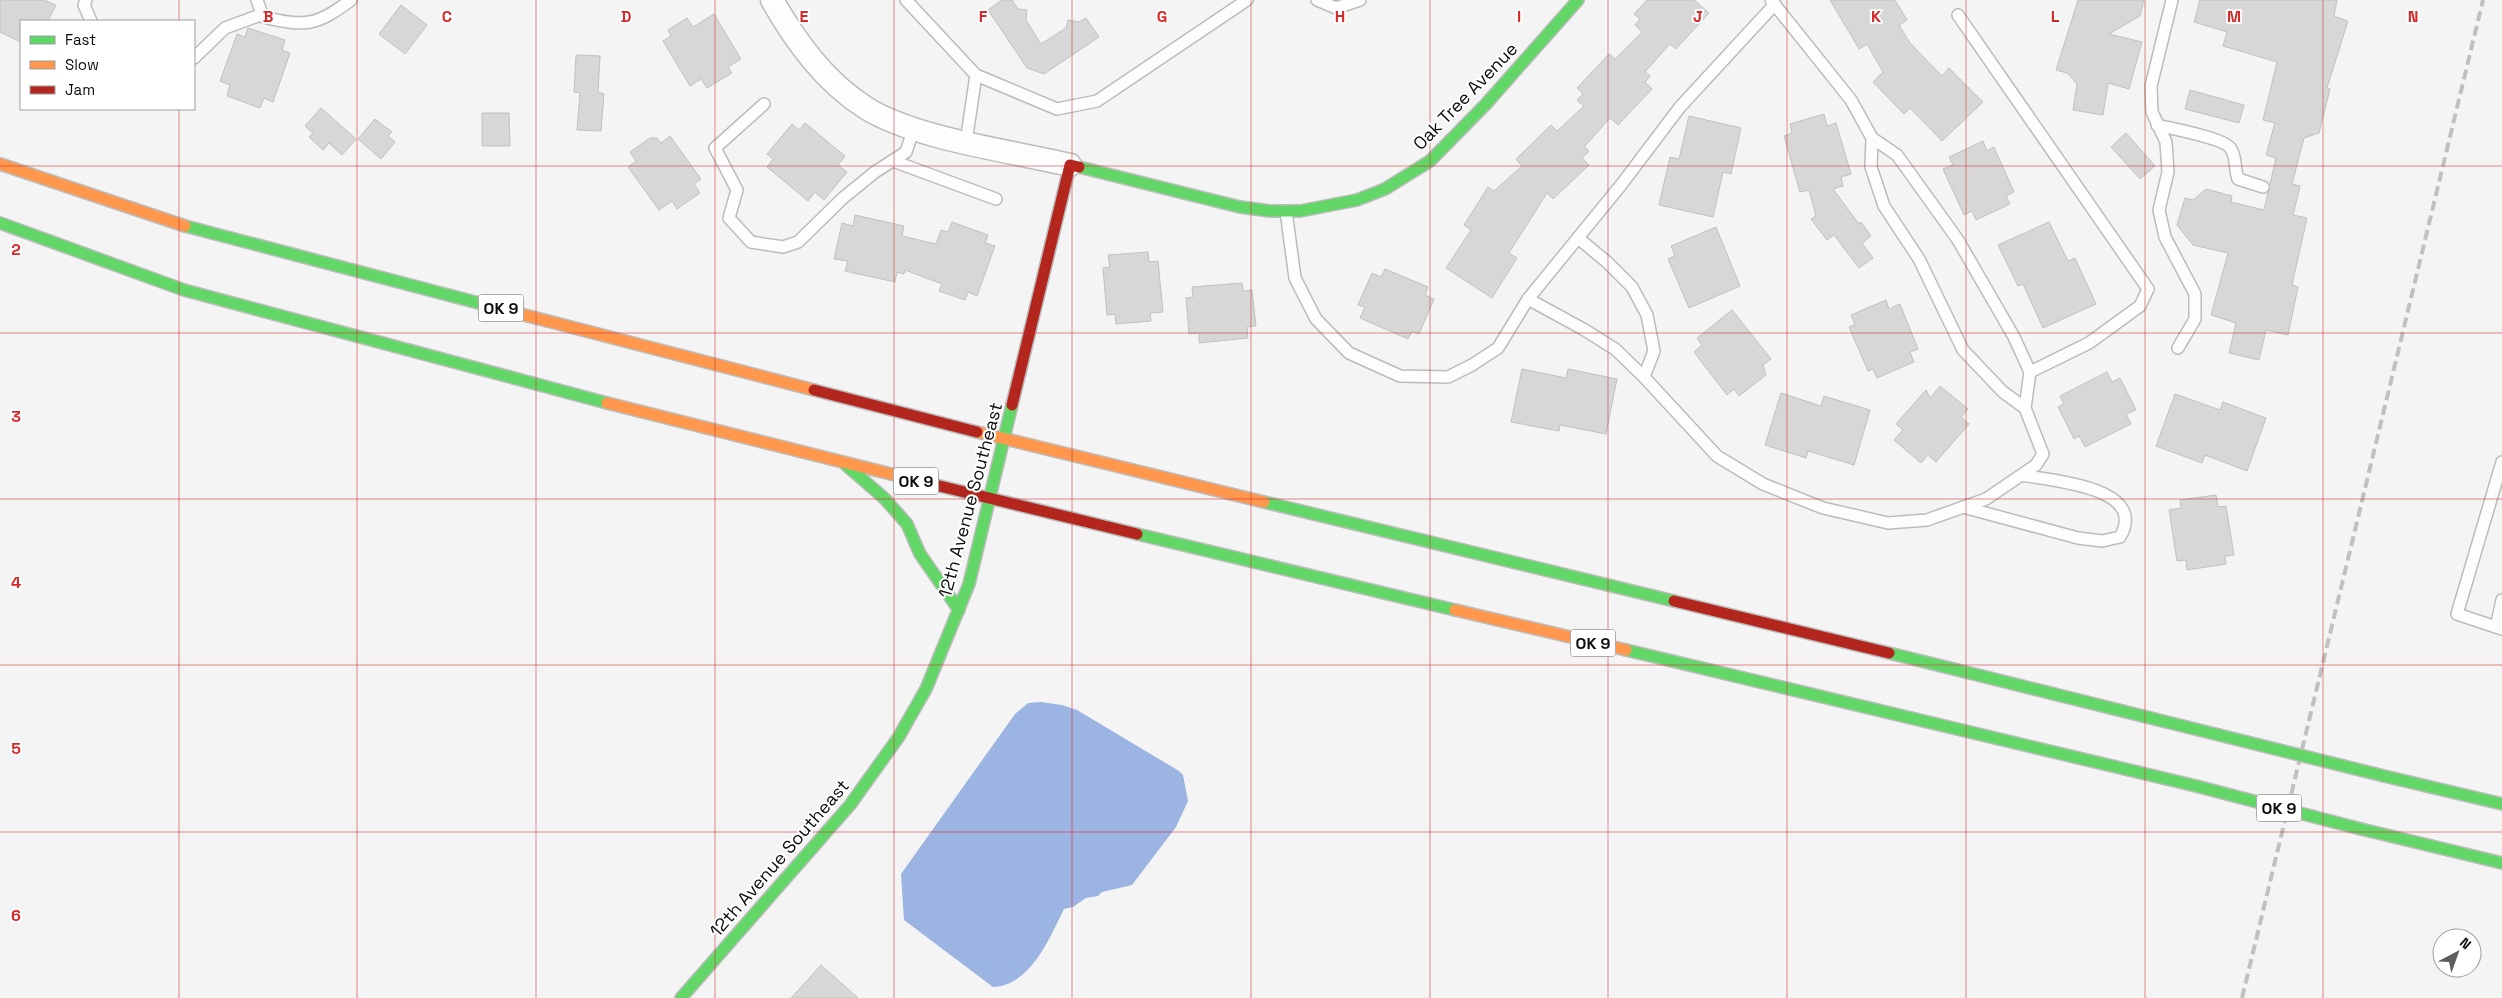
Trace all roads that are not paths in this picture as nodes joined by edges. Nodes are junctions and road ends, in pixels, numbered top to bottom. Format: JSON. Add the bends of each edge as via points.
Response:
{"nodes":[{"id":1,"x":86,"y":0,"type":"edge"},
{"id":2,"x":257,"y":0,"type":"edge"},
{"id":3,"x":351,"y":0,"type":"edge"},
{"id":4,"x":772,"y":0,"type":"edge"},
{"id":5,"x":906,"y":0,"type":"edge"},
{"id":6,"x":1247,"y":0,"type":"edge"},
{"id":7,"x":1317,"y":0,"type":"edge"},
{"id":8,"x":1360,"y":0,"type":"edge"},
{"id":9,"x":1578,"y":0,"type":"edge"},
{"id":10,"x":2172,"y":0,"type":"edge"},
{"id":11,"x":1773,"y":2,"type":"edge"},
{"id":12,"x":263,"y":14,"type":"junction"},
{"id":13,"x":1958,"y":15,"type":"dead end"},
{"id":14,"x":90,"y":20,"type":"edge"},
{"id":15,"x":195,"y":57,"type":"edge"},
{"id":16,"x":976,"y":74,"type":"junction"},
{"id":17,"x":764,"y":104,"type":"dead end"},
{"id":18,"x":2157,"y":125,"type":"junction"},
{"id":19,"x":914,"y":128,"type":"junction"},
{"id":20,"x":1872,"y":138,"type":"junction"},
{"id":21,"x":966,"y":142,"type":"junction"},
{"id":22,"x":893,"y":161,"type":"junction"},
{"id":23,"x":0,"y":164,"type":"edge"},
{"id":24,"x":1070,"y":165,"type":"junction"},
{"id":25,"x":2263,"y":188,"type":"dead end"},
{"id":26,"x":996,"y":199,"type":"dead end"},
{"id":27,"x":1286,"y":211,"type":"junction"},
{"id":28,"x":0,"y":224,"type":"edge"},
{"id":29,"x":1578,"y":238,"type":"junction"},
{"id":30,"x":1528,"y":299,"type":"junction"},
{"id":31,"x":2178,"y":348,"type":"dead end"},
{"id":32,"x":2030,"y":372,"type":"junction"},
{"id":33,"x":1644,"y":376,"type":"junction"},
{"id":34,"x":2025,"y":408,"type":"junction"},
{"id":35,"x":1006,"y":438,"type":"junction"},
{"id":36,"x":842,"y":461,"type":"junction"},
{"id":37,"x":2502,"y":462,"type":"edge"},
{"id":38,"x":2022,"y":475,"type":"junction"},
{"id":39,"x":991,"y":499,"type":"junction"},
{"id":40,"x":1963,"y":507,"type":"junction"},
{"id":41,"x":2502,"y":600,"type":"edge"},
{"id":42,"x":959,"y":610,"type":"junction"},
{"id":43,"x":2499,"y":628,"type":"edge"},
{"id":44,"x":2502,"y":804,"type":"edge"},
{"id":45,"x":2502,"y":863,"type":"edge"},
{"id":46,"x":681,"y":998,"type":"edge"}],
"edges":[{"from":1,"to":14,"type":"lane","via":[[84,5]]},
{"from":2,"to":12,"type":"lane"},
{"from":3,"to":12,"type":"lane","via":[[331,15],[305,24],[264,17]]},
{"from":4,"to":19,"type":"street","via":[[789,30],[833,81],[866,108]]},
{"from":5,"to":16,"type":"lane"},
{"from":6,"to":16,"type":"lane","via":[[1097,101],[1057,109]]},
{"from":7,"to":8,"type":"lane","via":[[1336,8]]},
{"from":9,"to":27,"type":"main road","name":"Oak Tree Avenue","via":[[1486,104],[1430,161],[1385,189],[1357,200]]},
{"from":10,"to":18,"type":"lane","via":[[2151,86],[2152,112]]},
{"from":11,"to":20,"type":"lane","via":[[1851,100]]},
{"from":11,"to":29,"type":"lane","via":[[1680,107]]},
{"from":12,"to":15,"type":"lane","via":[[225,28]]},
{"from":13,"to":32,"type":"lane","via":[[2148,289],[2140,306],[2111,327],[2088,343]]},
{"from":16,"to":21,"type":"lane"},
{"from":17,"to":22,"type":"lane","via":[[716,148],[738,190],[728,218],[751,242],[783,247],[798,242],[843,198]]},
{"from":18,"to":25,"type":"lane","via":[[2230,146],[2238,179]]},
{"from":18,"to":31,"type":"lane","via":[[2166,142],[2168,172],[2160,210],[2165,237],[2195,294],[2195,319]]},
{"from":19,"to":21,"type":"street"},
{"from":19,"to":22,"type":"lane","via":[[906,152]]},
{"from":20,"to":32,"type":"lane","via":[[1897,155],[1958,240]]},
{"from":20,"to":34,"type":"lane","via":[[1871,167],[1884,206],[1919,258],[1963,350],[2003,392]]},
{"from":21,"to":24,"type":"street"},
{"from":22,"to":26,"type":"lane"},
{"from":23,"to":35,"type":"main road","number":"OK 9","via":[[181,225]]},
{"from":24,"to":27,"type":"main road","name":"Oak Tree Avenue","via":[[1240,207]]},
{"from":24,"to":35,"type":"main road","name":"12th Avenue Southeast"},
{"from":27,"to":30,"type":"lane","via":[[1295,278],[1316,318],[1349,353],[1400,376],[1448,377],[1472,365],[1498,348]]},
{"from":28,"to":36,"type":"main road","number":"OK 9","via":[[184,290],[646,413]]},
{"from":29,"to":30,"type":"lane"},
{"from":29,"to":33,"type":"lane","via":[[1632,287],[1647,315],[1654,351]]},
{"from":30,"to":33,"type":"lane","via":[[1615,350]]},
{"from":32,"to":34,"type":"lane"},
{"from":33,"to":40,"type":"lane","via":[[1717,456],[1762,484],[1823,508],[1888,523],[1927,520]]},
{"from":34,"to":38,"type":"lane","via":[[2043,454],[2036,465]]},
{"from":35,"to":39,"type":"main road","name":"12th Avenue Southeast"},
{"from":35,"to":44,"type":"main road","number":"OK 9","bridge":true},
{"from":36,"to":39,"type":"main road","number":"OK 9"},
{"from":36,"to":42,"type":"main road","via":[[884,498],[907,524],[920,554]]},
{"from":37,"to":43,"type":"lane","via":[[2458,614]]},
{"from":38,"to":40,"type":"lane","via":[[1986,499]]},
{"from":38,"to":40,"type":"lane","via":[[2099,491],[2113,497],[2124,510],[2126,526],[2120,537],[2102,541],[2078,538]]},
{"from":39,"to":42,"type":"main road","name":"12th Avenue Southeast"},
{"from":39,"to":45,"type":"main road","number":"OK 9","bridge":true,"via":[[2196,786]]},
{"from":41,"to":43,"type":"lane"},
{"from":42,"to":46,"type":"main road","name":"12th Avenue Southeast","via":[[926,689],[877,770]]}]}
